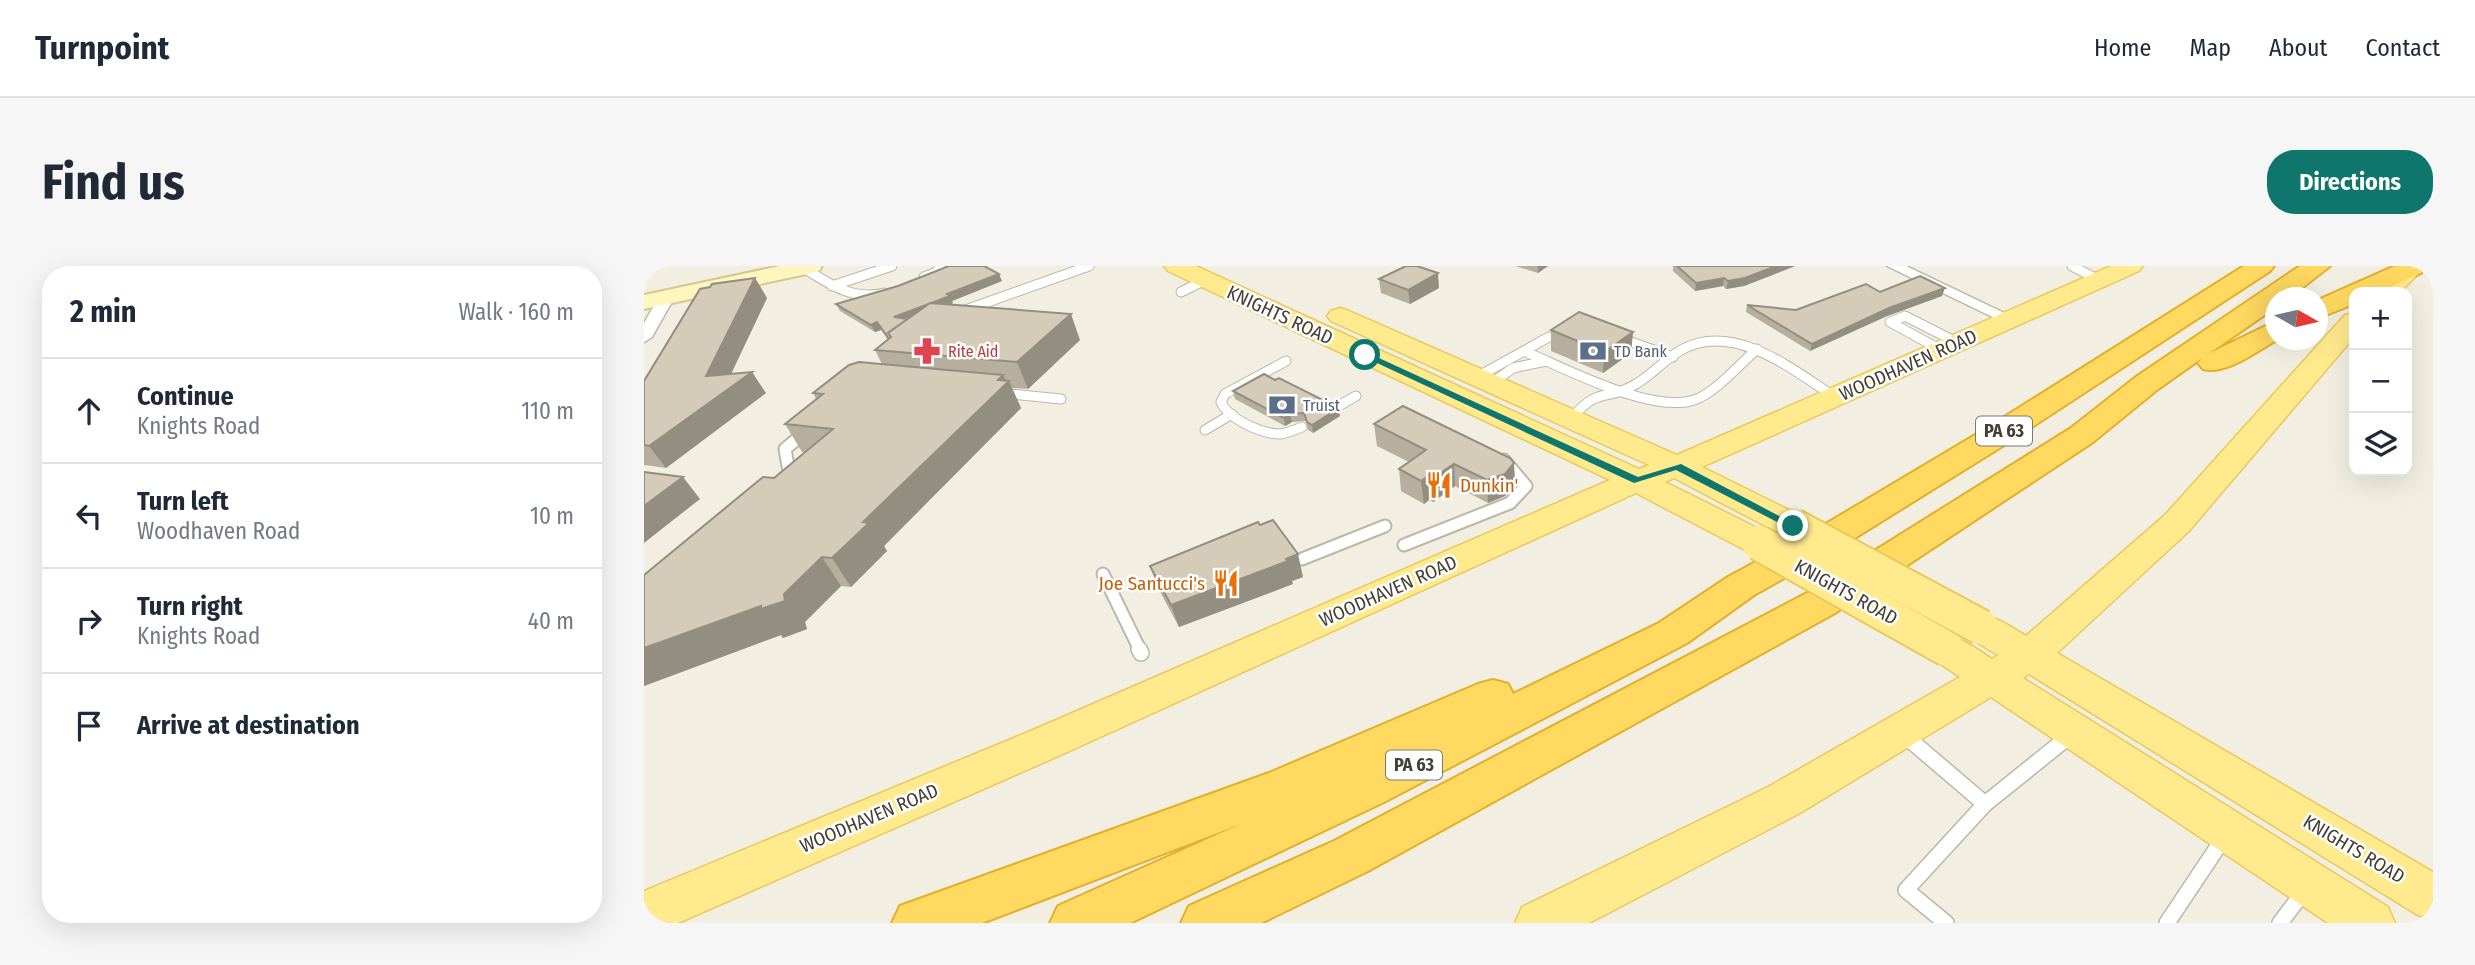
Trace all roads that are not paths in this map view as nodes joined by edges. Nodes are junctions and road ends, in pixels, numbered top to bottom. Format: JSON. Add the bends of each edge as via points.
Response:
{"nodes":[{"id":1,"x":892,"y":266,"type":"edge"},
{"id":2,"x":940,"y":266,"type":"edge"},
{"id":3,"x":1089,"y":266,"type":"edge"},
{"id":4,"x":1176,"y":266,"type":"edge"},
{"id":5,"x":1894,"y":266,"type":"edge"},
{"id":6,"x":2072,"y":266,"type":"edge"},
{"id":7,"x":2131,"y":266,"type":"edge"},
{"id":8,"x":2261,"y":266,"type":"edge"},
{"id":9,"x":2317,"y":266,"type":"edge"},
{"id":10,"x":808,"y":267,"type":"edge"},
{"id":11,"x":2413,"y":267,"type":"edge"},
{"id":12,"x":1209,"y":276,"type":"edge"},
{"id":13,"x":2099,"y":280,"type":"junction"},
{"id":14,"x":913,"y":281,"type":"edge"},
{"id":15,"x":832,"y":286,"type":"junction"},
{"id":16,"x":2369,"y":287,"type":"edge"},
{"id":17,"x":2391,"y":287,"type":"edge"},
{"id":18,"x":890,"y":291,"type":"edge"},
{"id":19,"x":2349,"y":296,"type":"edge"},
{"id":20,"x":655,"y":300,"type":"edge"},
{"id":21,"x":2328,"y":306,"type":"edge"},
{"id":22,"x":948,"y":317,"type":"edge"},
{"id":23,"x":2011,"y":320,"type":"junction"},
{"id":24,"x":2349,"y":327,"type":"edge"},
{"id":25,"x":1611,"y":334,"type":"edge"},
{"id":26,"x":2265,"y":335,"type":"edge"},
{"id":27,"x":644,"y":337,"type":"edge"},
{"id":28,"x":1549,"y":337,"type":"edge"},
{"id":29,"x":1949,"y":347,"type":"junction"},
{"id":30,"x":1758,"y":349,"type":"junction"},
{"id":31,"x":1526,"y":352,"type":"junction"},
{"id":32,"x":1673,"y":357,"type":"junction"},
{"id":33,"x":1286,"y":361,"type":"dead end"},
{"id":34,"x":1548,"y":361,"type":"junction"},
{"id":35,"x":1478,"y":387,"type":"junction"},
{"id":36,"x":1624,"y":392,"type":"junction"},
{"id":37,"x":995,"y":393,"type":"edge"},
{"id":38,"x":1356,"y":396,"type":"dead end"},
{"id":39,"x":1835,"y":397,"type":"junction"},
{"id":40,"x":1061,"y":399,"type":"dead end"},
{"id":41,"x":1330,"y":411,"type":"edge"},
{"id":42,"x":1233,"y":414,"type":"junction"},
{"id":43,"x":821,"y":418,"type":"edge"},
{"id":44,"x":1572,"y":418,"type":"junction"},
{"id":45,"x":1302,"y":427,"type":"dead end"},
{"id":46,"x":1205,"y":430,"type":"dead end"},
{"id":47,"x":2081,"y":435,"type":"junction"},
{"id":48,"x":1500,"y":455,"type":"edge"},
{"id":49,"x":1677,"y":466,"type":"junction"},
{"id":50,"x":1637,"y":481,"type":"junction"},
{"id":51,"x":780,"y":496,"type":"edge"},
{"id":52,"x":1385,"y":526,"type":"dead end"},
{"id":53,"x":1404,"y":545,"type":"dead end"},
{"id":54,"x":1302,"y":559,"type":"dead end"},
{"id":55,"x":1103,"y":574,"type":"dead end"},
{"id":56,"x":1741,"y":586,"type":"junction"},
{"id":57,"x":1141,"y":653,"type":"dead end"},
{"id":58,"x":2030,"y":655,"type":"junction"},
{"id":59,"x":1991,"y":678,"type":"junction"},
{"id":60,"x":1900,"y":732,"type":"junction"},
{"id":61,"x":2074,"y":733,"type":"junction"},
{"id":62,"x":1985,"y":804,"type":"junction"},
{"id":63,"x":2228,"y":832,"type":"junction"},
{"id":64,"x":2310,"y":884,"type":"junction"},
{"id":65,"x":2433,"y":898,"type":"edge"},
{"id":66,"x":644,"y":914,"type":"edge"},
{"id":67,"x":918,"y":923,"type":"edge"},
{"id":68,"x":1076,"y":923,"type":"edge"},
{"id":69,"x":1207,"y":923,"type":"edge"},
{"id":70,"x":1540,"y":923,"type":"edge"},
{"id":71,"x":1946,"y":923,"type":"edge"},
{"id":72,"x":2167,"y":923,"type":"edge"},
{"id":73,"x":2280,"y":923,"type":"edge"},
{"id":74,"x":2370,"y":923,"type":"edge"}],
"edges":[{"from":1,"to":15,"type":"lane"},
{"from":2,"to":14,"type":"lane","via":[[937,272]]},
{"from":3,"to":22,"type":"lane"},
{"from":4,"to":12,"type":"main road","name":"KNIGHTS ROAD"},
{"from":5,"to":23,"type":"street"},
{"from":6,"to":13,"type":"lane"},
{"from":7,"to":13,"type":"main road","name":"WOODHAVEN ROAD"},
{"from":8,"to":56,"type":"highway","number":"PA 63","via":[[1998,436]]},
{"from":9,"to":47,"type":"highway","number":"PA 63","via":[[2147,383]]},
{"from":10,"to":15,"type":"lane"},
{"from":10,"to":20,"type":"street"},
{"from":11,"to":16,"type":"highway"},
{"from":11,"to":17,"type":"main road"},
{"from":12,"to":35,"type":"main road","name":"KNIGHTS ROAD"},
{"from":13,"to":23,"type":"main road","name":"WOODHAVEN ROAD"},
{"from":15,"to":18,"type":"lane","via":[[851,294],[878,296]]},
{"from":19,"to":21,"type":"highway"},
{"from":20,"to":27,"type":"street"},
{"from":23,"to":29,"type":"main road","name":"WOODHAVEN ROAD"},
{"from":24,"to":58,"type":"main road","via":[[2176,523]]},
{"from":25,"to":32,"type":"lane"},
{"from":26,"to":47,"type":"highway"},
{"from":28,"to":31,"type":"lane"},
{"from":29,"to":29,"type":"lane","via":[[1905,316],[1890,322]]},
{"from":29,"to":39,"type":"main road","name":"WOODHAVEN ROAD"},
{"from":30,"to":32,"type":"lane","via":[[1712,342],[1686,347]]},
{"from":30,"to":36,"type":"lane","via":[[1696,399],[1672,403]]},
{"from":30,"to":39,"type":"lane"},
{"from":31,"to":34,"type":"lane"},
{"from":31,"to":35,"type":"lane"},
{"from":32,"to":36,"type":"lane"},
{"from":33,"to":42,"type":"lane","via":[[1225,394],[1221,402]]},
{"from":34,"to":35,"type":"lane","via":[[1513,368]]},
{"from":34,"to":36,"type":"lane"},
{"from":35,"to":44,"type":"main road","name":"KNIGHTS ROAD"},
{"from":35,"to":50,"type":"main road","name":"KNIGHTS ROAD"},
{"from":36,"to":44,"type":"lane","via":[[1598,394],[1584,402]]},
{"from":37,"to":40,"type":"lane"},
{"from":38,"to":41,"type":"lane"},
{"from":39,"to":49,"type":"main road","name":"WOODHAVEN ROAD"},
{"from":42,"to":45,"type":"lane","via":[[1265,434],[1281,435]]},
{"from":42,"to":46,"type":"lane"},
{"from":43,"to":51,"type":"lane","via":[[785,449],[790,477]]},
{"from":44,"to":49,"type":"main road","name":"KNIGHTS ROAD"},
{"from":47,"to":69,"type":"highway","number":"PA 63","via":[[1821,603],[1351,856]]},
{"from":48,"to":53,"type":"lane","via":[[1525,485],[1510,503]]},
{"from":49,"to":50,"type":"main road","name":"WOODHAVEN ROAD"},
{"from":49,"to":58,"type":"main road","name":"KNIGHTS ROAD","bridge":true},
{"from":50,"to":59,"type":"main road","name":"KNIGHTS ROAD","bridge":true,"via":[[1759,543]]},
{"from":50,"to":66,"type":"main road","name":"WOODHAVEN ROAD","via":[[1048,742]]},
{"from":52,"to":54,"type":"lane"},
{"from":55,"to":57,"type":"lane"},
{"from":56,"to":67,"type":"highway","via":[[1653,620],[1432,725],[1285,787]]},
{"from":56,"to":68,"type":"highway","number":"PA 63","via":[[1673,633],[1380,782]]},
{"from":58,"to":59,"type":"main road"},
{"from":58,"to":65,"type":"main road","name":"KNIGHTS ROAD"},
{"from":59,"to":60,"type":"main road"},
{"from":59,"to":61,"type":"main road","name":"KNIGHTS ROAD"},
{"from":60,"to":62,"type":"lane"},
{"from":60,"to":70,"type":"main road","via":[[1784,800]]},
{"from":61,"to":62,"type":"lane"},
{"from":61,"to":63,"type":"main road","name":"KNIGHTS ROAD"},
{"from":62,"to":71,"type":"lane","via":[[1906,890]]},
{"from":63,"to":64,"type":"main road","name":"KNIGHTS ROAD"},
{"from":63,"to":72,"type":"lane"},
{"from":64,"to":73,"type":"lane"},
{"from":64,"to":74,"type":"main road","name":"KNIGHTS ROAD"}]}
